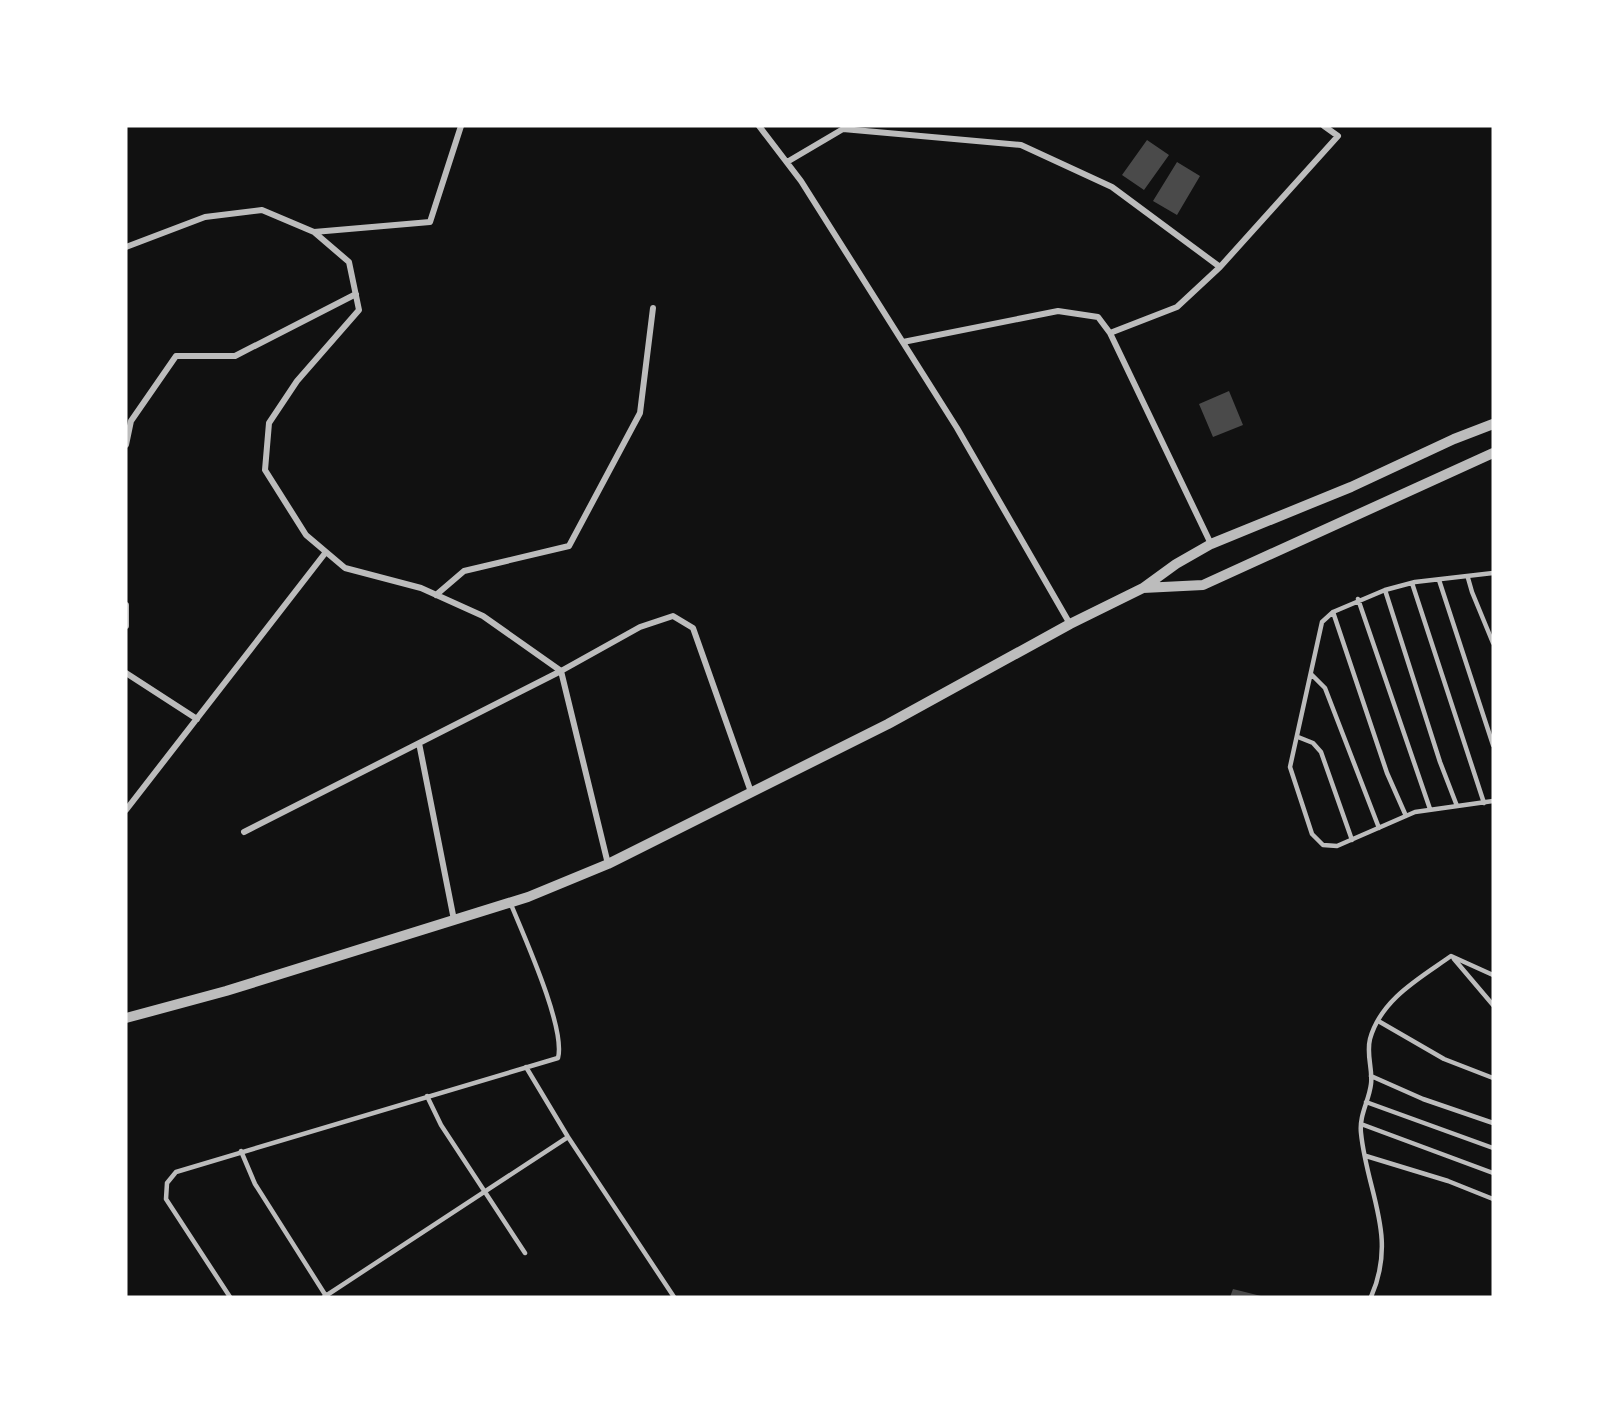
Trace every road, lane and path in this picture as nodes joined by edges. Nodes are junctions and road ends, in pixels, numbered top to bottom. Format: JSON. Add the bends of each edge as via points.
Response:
{"nodes":[{"id":1,"x":461,"y":126,"type":"edge"},
{"id":2,"x":759,"y":126,"type":"edge"},
{"id":3,"x":1324,"y":126,"type":"edge"},
{"id":4,"x":787,"y":162,"type":"junction"},
{"id":5,"x":315,"y":232,"type":"junction"},
{"id":6,"x":126,"y":247,"type":"edge"},
{"id":7,"x":1220,"y":267,"type":"junction"},
{"id":8,"x":356,"y":294,"type":"junction"},
{"id":9,"x":653,"y":308,"type":"dead end"},
{"id":10,"x":1110,"y":333,"type":"junction"},
{"id":11,"x":903,"y":342,"type":"junction"},
{"id":12,"x":128,"y":418,"type":"edge"},
{"id":13,"x":1493,"y":424,"type":"edge"},
{"id":14,"x":126,"y":445,"type":"edge"},
{"id":15,"x":1493,"y":453,"type":"edge"},
{"id":16,"x":1211,"y":544,"type":"junction"},
{"id":17,"x":326,"y":552,"type":"junction"},
{"id":18,"x":1493,"y":574,"type":"edge"},
{"id":19,"x":1468,"y":578,"type":"junction"},
{"id":20,"x":1439,"y":580,"type":"junction"},
{"id":21,"x":1412,"y":583,"type":"junction"},
{"id":22,"x":1143,"y":588,"type":"junction"},
{"id":23,"x":1385,"y":590,"type":"junction"},
{"id":24,"x":436,"y":595,"type":"junction"},
{"id":25,"x":1358,"y":599,"type":"junction"},
{"id":26,"x":126,"y":605,"type":"edge"},
{"id":27,"x":1333,"y":612,"type":"junction"},
{"id":28,"x":1071,"y":624,"type":"junction"},
{"id":29,"x":126,"y":626,"type":"edge"},
{"id":30,"x":1493,"y":643,"type":"edge"},
{"id":31,"x":561,"y":671,"type":"junction"},
{"id":32,"x":126,"y":674,"type":"edge"},
{"id":33,"x":1311,"y":674,"type":"junction"},
{"id":34,"x":197,"y":719,"type":"junction"},
{"id":35,"x":1298,"y":736,"type":"junction"},
{"id":36,"x":419,"y":743,"type":"junction"},
{"id":37,"x":1493,"y":745,"type":"edge"},
{"id":38,"x":751,"y":792,"type":"junction"},
{"id":39,"x":1493,"y":801,"type":"edge"},
{"id":40,"x":1484,"y":802,"type":"junction"},
{"id":41,"x":1457,"y":806,"type":"junction"},
{"id":42,"x":1430,"y":809,"type":"junction"},
{"id":43,"x":126,"y":810,"type":"edge"},
{"id":44,"x":1406,"y":816,"type":"junction"},
{"id":45,"x":1379,"y":828,"type":"junction"},
{"id":46,"x":244,"y":832,"type":"dead end"},
{"id":47,"x":1352,"y":840,"type":"junction"},
{"id":48,"x":608,"y":864,"type":"junction"},
{"id":49,"x":510,"y":902,"type":"junction"},
{"id":50,"x":454,"y":920,"type":"junction"},
{"id":51,"x":1451,"y":956,"type":"junction"},
{"id":52,"x":1493,"y":975,"type":"edge"},
{"id":53,"x":1493,"y":1005,"type":"edge"},
{"id":54,"x":126,"y":1018,"type":"edge"},
{"id":55,"x":1380,"y":1022,"type":"junction"},
{"id":56,"x":526,"y":1067,"type":"junction"},
{"id":57,"x":1371,"y":1076,"type":"junction"},
{"id":58,"x":1493,"y":1078,"type":"edge"},
{"id":59,"x":427,"y":1096,"type":"junction"},
{"id":60,"x":1366,"y":1102,"type":"junction"},
{"id":61,"x":1493,"y":1123,"type":"edge"},
{"id":62,"x":1361,"y":1124,"type":"junction"},
{"id":63,"x":568,"y":1137,"type":"junction"},
{"id":64,"x":1493,"y":1148,"type":"edge"},
{"id":65,"x":241,"y":1151,"type":"junction"},
{"id":66,"x":1366,"y":1156,"type":"junction"},
{"id":67,"x":1493,"y":1173,"type":"edge"},
{"id":68,"x":484,"y":1192,"type":"junction"},
{"id":69,"x":1493,"y":1198,"type":"edge"},
{"id":70,"x":525,"y":1253,"type":"dead end"},
{"id":71,"x":325,"y":1296,"type":"edge"},
{"id":72,"x":230,"y":1297,"type":"edge"},
{"id":73,"x":674,"y":1297,"type":"edge"},
{"id":74,"x":1371,"y":1297,"type":"edge"}],
"edges":[{"from":1,"to":5,"type":"street","via":[[430,222]]},
{"from":2,"to":4,"type":"street"},
{"from":3,"to":7,"type":"street","via":[[1338,136]]},
{"from":4,"to":7,"type":"street","via":[[843,129],[1021,145],[1112,187]]},
{"from":4,"to":11,"type":"street"},
{"from":5,"to":6,"type":"street","via":[[262,210],[205,217]]},
{"from":5,"to":8,"type":"street","via":[[349,262]]},
{"from":7,"to":10,"type":"street","via":[[1177,307]]},
{"from":8,"to":12,"type":"street","via":[[236,356],[176,356]]},
{"from":8,"to":17,"type":"street","via":[[359,310],[297,381],[268,423],[265,470],[306,535]]},
{"from":9,"to":24,"type":"street","via":[[640,413],[569,546],[464,571]]},
{"from":10,"to":11,"type":"street","via":[[1098,317],[1058,311]]},
{"from":10,"to":16,"type":"street"},
{"from":11,"to":28,"type":"street"},
{"from":12,"to":14,"type":"street"},
{"from":13,"to":16,"type":"street"},
{"from":15,"to":22,"type":"street","via":[[1203,585]]},
{"from":16,"to":22,"type":"street"},
{"from":17,"to":24,"type":"street","via":[[345,568]]},
{"from":17,"to":34,"type":"street"},
{"from":18,"to":19,"type":"lane"},
{"from":19,"to":20,"type":"lane"},
{"from":19,"to":30,"type":"lane"},
{"from":20,"to":21,"type":"lane"},
{"from":20,"to":37,"type":"lane"},
{"from":21,"to":23,"type":"lane"},
{"from":21,"to":40,"type":"lane"},
{"from":22,"to":28,"type":"street"},
{"from":23,"to":25,"type":"lane"},
{"from":23,"to":41,"type":"lane"},
{"from":24,"to":31,"type":"street","via":[[483,616]]},
{"from":25,"to":27,"type":"lane"},
{"from":25,"to":42,"type":"lane"},
{"from":26,"to":29,"type":"street"},
{"from":27,"to":33,"type":"lane","via":[[1318,629]]},
{"from":27,"to":44,"type":"lane","via":[[1383,764]]},
{"from":28,"to":38,"type":"street","via":[[888,724]]},
{"from":31,"to":36,"type":"street"},
{"from":31,"to":38,"type":"street","via":[[640,627],[673,616],[693,628]]},
{"from":31,"to":48,"type":"street"},
{"from":32,"to":34,"type":"street"},
{"from":33,"to":35,"type":"lane"},
{"from":33,"to":45,"type":"lane","via":[[1325,688]]},
{"from":34,"to":43,"type":"street"},
{"from":35,"to":47,"type":"lane","via":[[1321,752]]},
{"from":35,"to":47,"type":"lane","via":[[1290,767],[1312,834],[1330,847]]},
{"from":36,"to":46,"type":"street"},
{"from":36,"to":50,"type":"street"},
{"from":38,"to":48,"type":"street"},
{"from":39,"to":40,"type":"lane"},
{"from":40,"to":41,"type":"lane"},
{"from":41,"to":42,"type":"lane"},
{"from":42,"to":44,"type":"lane"},
{"from":44,"to":45,"type":"lane"},
{"from":45,"to":47,"type":"lane"},
{"from":48,"to":49,"type":"street"},
{"from":49,"to":50,"type":"street"},
{"from":49,"to":56,"type":"lane","via":[[536,966],[561,1049],[558,1058]]},
{"from":50,"to":54,"type":"street"},
{"from":51,"to":52,"type":"lane"},
{"from":51,"to":53,"type":"lane"},
{"from":51,"to":55,"type":"lane","via":[[1399,993]]},
{"from":55,"to":57,"type":"lane","via":[[1370,1038]]},
{"from":55,"to":58,"type":"lane","via":[[1444,1059]]},
{"from":56,"to":59,"type":"lane"},
{"from":56,"to":63,"type":"lane"},
{"from":57,"to":60,"type":"lane"},
{"from":57,"to":61,"type":"lane"},
{"from":59,"to":65,"type":"lane"},
{"from":59,"to":68,"type":"lane"},
{"from":60,"to":62,"type":"lane"},
{"from":60,"to":64,"type":"lane"},
{"from":62,"to":66,"type":"lane"},
{"from":62,"to":67,"type":"lane"},
{"from":63,"to":68,"type":"lane"},
{"from":63,"to":73,"type":"lane"},
{"from":65,"to":71,"type":"lane","via":[[255,1184]]},
{"from":65,"to":72,"type":"lane","via":[[182,1168],[171,1177],[166,1191],[169,1206]]},
{"from":66,"to":69,"type":"lane"},
{"from":66,"to":74,"type":"lane","via":[[1384,1246],[1381,1274]]},
{"from":68,"to":70,"type":"lane"},
{"from":68,"to":71,"type":"lane"}]}
